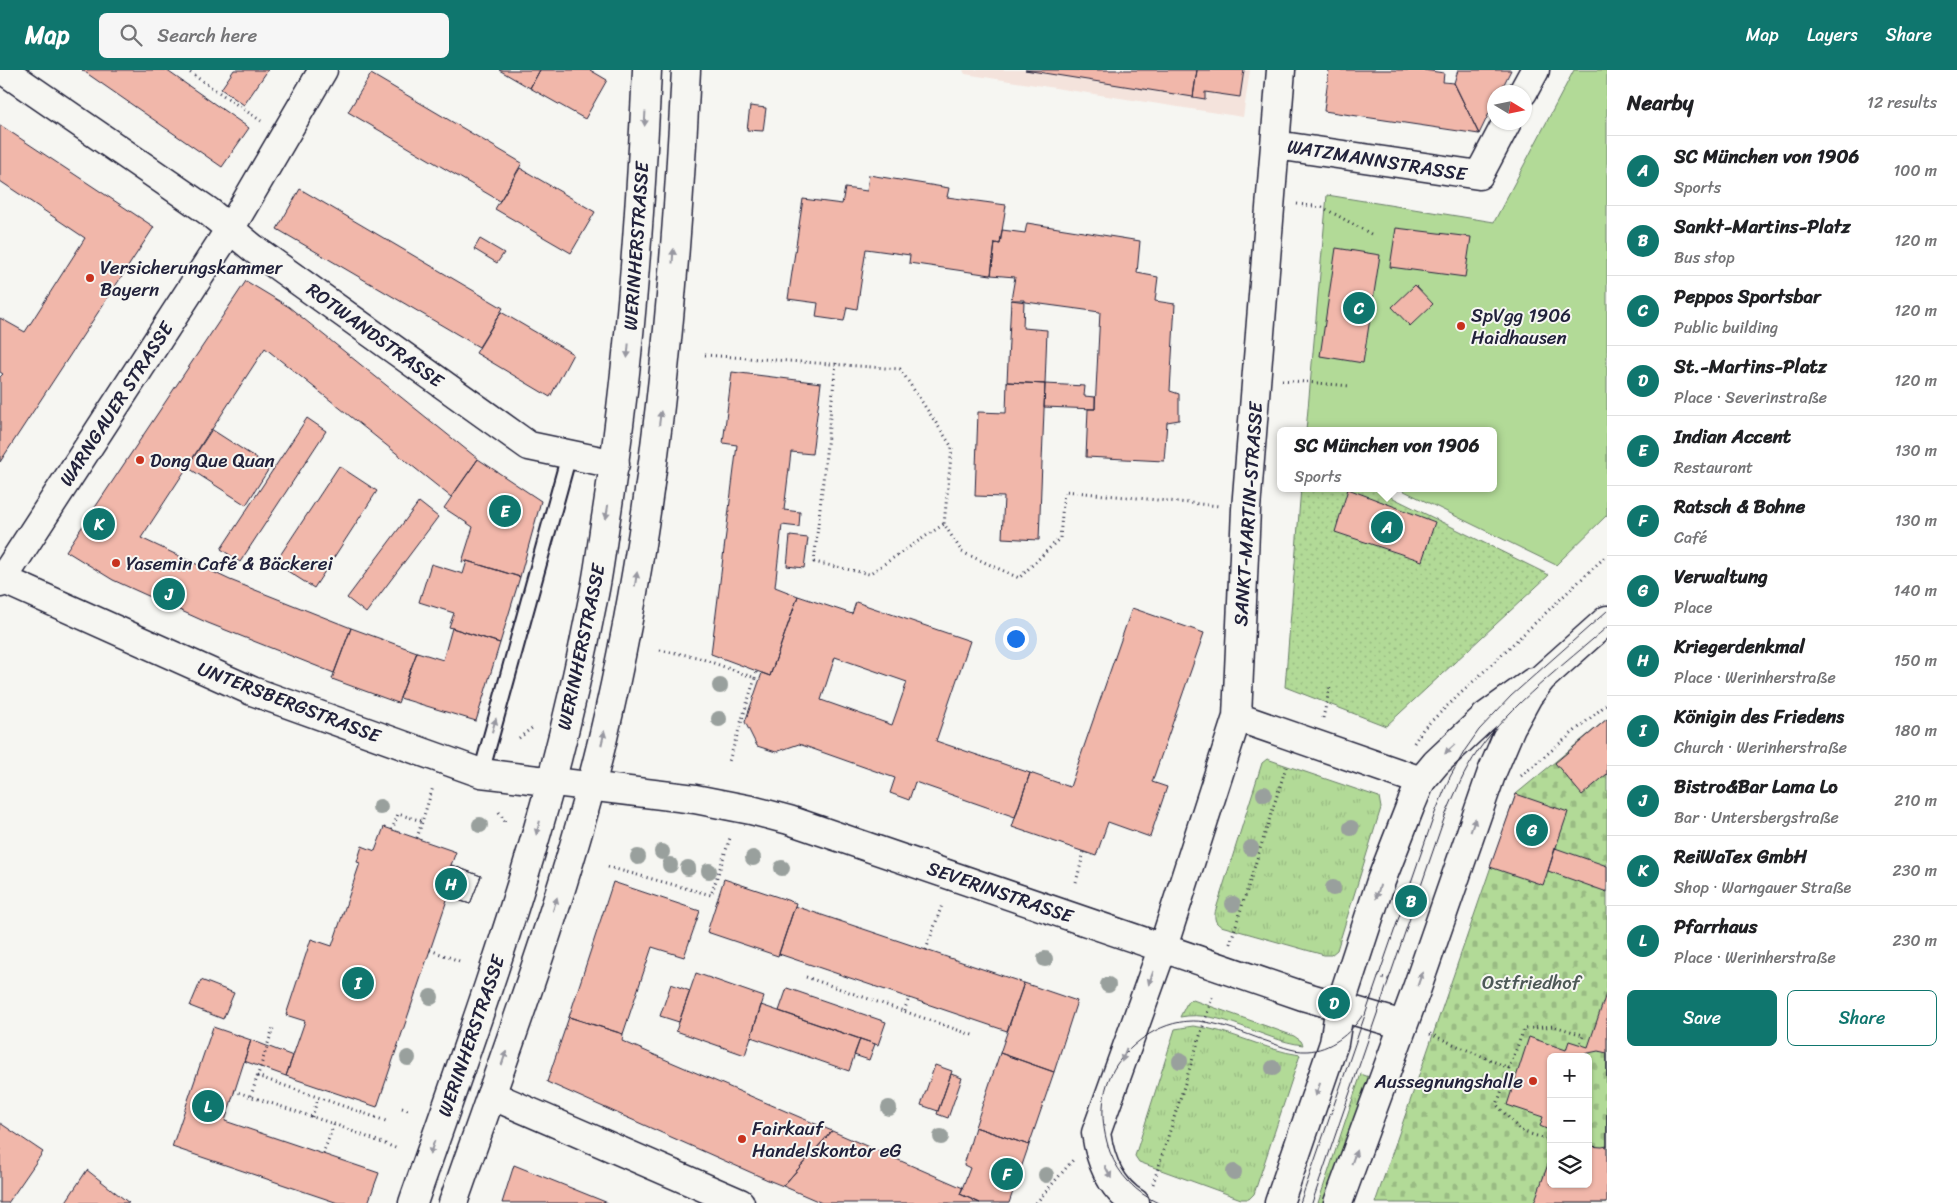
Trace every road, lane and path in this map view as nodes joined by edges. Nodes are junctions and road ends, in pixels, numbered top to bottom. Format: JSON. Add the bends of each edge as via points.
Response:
{"nodes":[{"id":1,"x":3,"y":70,"type":"edge"},
{"id":2,"x":186,"y":70,"type":"edge"},
{"id":3,"x":323,"y":70,"type":"edge"},
{"id":4,"x":647,"y":70,"type":"edge"},
{"id":5,"x":686,"y":70,"type":"edge"},
{"id":6,"x":1281,"y":70,"type":"edge"},
{"id":7,"x":1535,"y":70,"type":"edge"},
{"id":8,"x":1527,"y":85,"type":"edge"},
{"id":9,"x":261,"y":121,"type":"dead end"},
{"id":10,"x":1503,"y":130,"type":"edge"},
{"id":11,"x":1276,"y":144,"type":"junction"},
{"id":12,"x":1322,"y":207,"type":"dead end"},
{"id":13,"x":230,"y":229,"type":"junction"},
{"id":14,"x":1370,"y":234,"type":"dead end"},
{"id":15,"x":705,"y":355,"type":"dead end"},
{"id":16,"x":836,"y":363,"type":"junction"},
{"id":17,"x":1306,"y":382,"type":"dead end"},
{"id":18,"x":1351,"y":386,"type":"dead end"},
{"id":19,"x":569,"y":455,"type":"junction"},
{"id":20,"x":615,"y":464,"type":"junction"},
{"id":21,"x":1246,"y":509,"type":"junction"},
{"id":22,"x":944,"y":524,"type":"junction"},
{"id":23,"x":1607,"y":555,"type":"edge"},
{"id":24,"x":1,"y":580,"type":"edge"},
{"id":25,"x":1607,"y":620,"type":"edge"},
{"id":26,"x":660,"y":650,"type":"dead end"},
{"id":27,"x":757,"y":671,"type":"dead end"},
{"id":28,"x":1548,"y":671,"type":"junction"},
{"id":29,"x":755,"y":678,"type":"junction"},
{"id":30,"x":1607,"y":704,"type":"edge"},
{"id":31,"x":1236,"y":717,"type":"junction"},
{"id":32,"x":532,"y":728,"type":"dead end"},
{"id":33,"x":1423,"y":729,"type":"dead end"},
{"id":34,"x":519,"y":738,"type":"dead end"},
{"id":35,"x":729,"y":761,"type":"dead end"},
{"id":36,"x":481,"y":772,"type":"junction"},
{"id":37,"x":1517,"y":780,"type":"dead end"},
{"id":38,"x":551,"y":781,"type":"junction"},
{"id":39,"x":1421,"y":782,"type":"junction"},
{"id":40,"x":591,"y":785,"type":"junction"},
{"id":41,"x":433,"y":787,"type":"dead end"},
{"id":42,"x":500,"y":812,"type":"dead end"},
{"id":43,"x":422,"y":821,"type":"junction"},
{"id":44,"x":506,"y":823,"type":"dead end"},
{"id":45,"x":392,"y":830,"type":"dead end"},
{"id":46,"x":730,"y":834,"type":"dead end"},
{"id":47,"x":417,"y":838,"type":"dead end"},
{"id":48,"x":1084,"y":852,"type":"dead end"},
{"id":49,"x":608,"y":866,"type":"dead end"},
{"id":50,"x":1076,"y":882,"type":"dead end"},
{"id":51,"x":942,"y":905,"type":"dead end"},
{"id":52,"x":1162,"y":947,"type":"junction"},
{"id":53,"x":430,"y":950,"type":"dead end"},
{"id":54,"x":926,"y":950,"type":"dead end"},
{"id":55,"x":462,"y":962,"type":"dead end"},
{"id":56,"x":1353,"y":968,"type":"junction"},
{"id":57,"x":806,"y":977,"type":"dead end"},
{"id":58,"x":1417,"y":988,"type":"junction"},
{"id":59,"x":909,"y":998,"type":"dead end"},
{"id":60,"x":1340,"y":1006,"type":"junction"},
{"id":61,"x":904,"y":1011,"type":"junction"},
{"id":62,"x":1403,"y":1024,"type":"junction"},
{"id":63,"x":274,"y":1025,"type":"dead end"},
{"id":64,"x":1428,"y":1033,"type":"dead end"},
{"id":65,"x":975,"y":1036,"type":"dead end"},
{"id":66,"x":1580,"y":1044,"type":"dead end"},
{"id":67,"x":1509,"y":1068,"type":"junction"},
{"id":68,"x":258,"y":1076,"type":"junction"},
{"id":69,"x":234,"y":1091,"type":"dead end"},
{"id":70,"x":491,"y":1095,"type":"junction"},
{"id":71,"x":251,"y":1096,"type":"junction"},
{"id":72,"x":318,"y":1098,"type":"junction"},
{"id":73,"x":402,"y":1108,"type":"dead end"},
{"id":74,"x":412,"y":1111,"type":"dead end"},
{"id":75,"x":312,"y":1117,"type":"junction"},
{"id":76,"x":386,"y":1121,"type":"dead end"},
{"id":77,"x":334,"y":1124,"type":"junction"},
{"id":78,"x":1096,"y":1133,"type":"junction"},
{"id":79,"x":1547,"y":1137,"type":"edge"},
{"id":80,"x":398,"y":1149,"type":"dead end"},
{"id":81,"x":323,"y":1154,"type":"dead end"},
{"id":82,"x":413,"y":1203,"type":"edge"},
{"id":83,"x":453,"y":1203,"type":"edge"},
{"id":84,"x":740,"y":1203,"type":"edge"},
{"id":85,"x":1036,"y":1203,"type":"edge"},
{"id":86,"x":1135,"y":1203,"type":"edge"},
{"id":87,"x":1279,"y":1203,"type":"edge"},
{"id":88,"x":1338,"y":1203,"type":"edge"}],
"edges":[{"from":1,"to":13,"type":"street","name":"ROTWANDSTRASSE"},
{"from":2,"to":9,"type":"path"},
{"from":3,"to":13,"type":"street","name":"WARNGAUER STRASSE"},
{"from":4,"to":20,"type":"street","name":"WERINHERSTRASSE","one_way":true,"via":[[638,232]]},
{"from":40,"to":5,"type":"street","name":"WERINHERSTRASSE","one_way":true,"via":[[630,614],[652,477],[663,390]]},
{"from":6,"to":11,"type":"street","name":"SANKT-MARTIN-STRASSE"},
{"from":7,"to":8,"type":"street"},
{"from":10,"to":11,"type":"street","name":"WATZMANNSTRASSE","via":[[1479,175]]},
{"from":11,"to":21,"type":"street","name":"SANKT-MARTIN-STRASSE"},
{"from":12,"to":14,"type":"path"},
{"from":13,"to":19,"type":"street","name":"ROTWANDSTRASSE","via":[[529,446]]},
{"from":13,"to":24,"type":"street","name":"WARNGAUER STRASSE"},
{"from":15,"to":16,"type":"path"},
{"from":16,"to":22,"type":"path","via":[[900,369],[952,447]]},
{"from":16,"to":22,"type":"path","via":[[814,562],[869,574]]},
{"from":17,"to":18,"type":"path"},
{"from":19,"to":20,"type":"street","name":"ROTWANDSTRASSE"},
{"from":36,"to":19,"type":"lane","one_way":true},
{"from":20,"to":38,"type":"street","name":"WERINHERSTRASSE","one_way":true,"via":[[592,603]]},
{"from":21,"to":22,"type":"path","via":[[1064,491],[1060,538],[1019,578],[962,552]]},
{"from":21,"to":31,"type":"street","name":"SANKT-MARTIN-STRASSE"},
{"from":23,"to":33,"type":"path"},
{"from":24,"to":36,"type":"street","name":"UNTERSBERGSTRASSE","via":[[252,691]]},
{"from":25,"to":28,"type":"street"},
{"from":26,"to":29,"type":"path","via":[[697,657]]},
{"from":27,"to":29,"type":"path"},
{"from":28,"to":39,"type":"street","one_way":true,"via":[[1486,716],[1436,763]]},
{"from":58,"to":28,"type":"street","one_way":true,"via":[[1495,764],[1518,713]]},
{"from":29,"to":35,"type":"path"},
{"from":30,"to":37,"type":"path"},
{"from":31,"to":39,"type":"street"},
{"from":31,"to":52,"type":"street","name":"SANKT-MARTIN-STRASSE"},
{"from":32,"to":34,"type":"path"},
{"from":36,"to":38,"type":"street","name":"UNTERSBERGSTRASSE"},
{"from":38,"to":40,"type":"street","name":"UNTERSBERGSTRASSE"},
{"from":38,"to":82,"type":"street","name":"WERINHERSTRASSE","one_way":true,"via":[[538,832],[478,1017]]},
{"from":39,"to":56,"type":"street","one_way":true,"via":[[1381,881]]},
{"from":40,"to":52,"type":"street","name":"SEVERINSTRASSE","via":[[695,799],[789,820]]},
{"from":70,"to":40,"type":"street","name":"WERINHERSTRASSE","one_way":true,"via":[[537,964]]},
{"from":41,"to":43,"type":"path"},
{"from":42,"to":44,"type":"path"},
{"from":43,"to":45,"type":"path","via":[[398,814]]},
{"from":43,"to":47,"type":"path"},
{"from":46,"to":49,"type":"path","via":[[711,895]]},
{"from":48,"to":50,"type":"path"},
{"from":51,"to":54,"type":"path"},
{"from":52,"to":60,"type":"street","name":"SEVERINSTRASSE"},
{"from":52,"to":78,"type":"street","name":"SANKT-MARTIN-STRASSE","one_way":true},
{"from":53,"to":55,"type":"path"},
{"from":56,"to":58,"type":"path"},
{"from":56,"to":60,"type":"street"},
{"from":57,"to":61,"type":"path"},
{"from":58,"to":62,"type":"street"},
{"from":59,"to":61,"type":"path"},
{"from":60,"to":62,"type":"street","name":"SEVERINSTRASSE"},
{"from":60,"to":87,"type":"street","one_way":true,"via":[[1334,1043]]},
{"from":61,"to":65,"type":"path"},
{"from":88,"to":62,"type":"street","one_way":true},
{"from":63,"to":68,"type":"path"},
{"from":64,"to":67,"type":"path"},
{"from":66,"to":67,"type":"path","via":[[1583,1036],[1554,1026],[1524,1029]]},
{"from":67,"to":79,"type":"path","via":[[1497,1105],[1521,1131]]},
{"from":68,"to":71,"type":"path"},
{"from":68,"to":72,"type":"path"},
{"from":69,"to":71,"type":"path"},
{"from":70,"to":83,"type":"street","name":"WERINHERSTRASSE"},
{"from":70,"to":84,"type":"street"},
{"from":71,"to":75,"type":"path"},
{"from":72,"to":75,"type":"path"},
{"from":72,"to":76,"type":"path"},
{"from":73,"to":74,"type":"path"},
{"from":75,"to":77,"type":"path"},
{"from":77,"to":80,"type":"path"},
{"from":77,"to":81,"type":"path"},
{"from":78,"to":85,"type":"path"},
{"from":78,"to":86,"type":"street","one_way":true,"via":[[1099,1153],[1110,1177]]}]}
